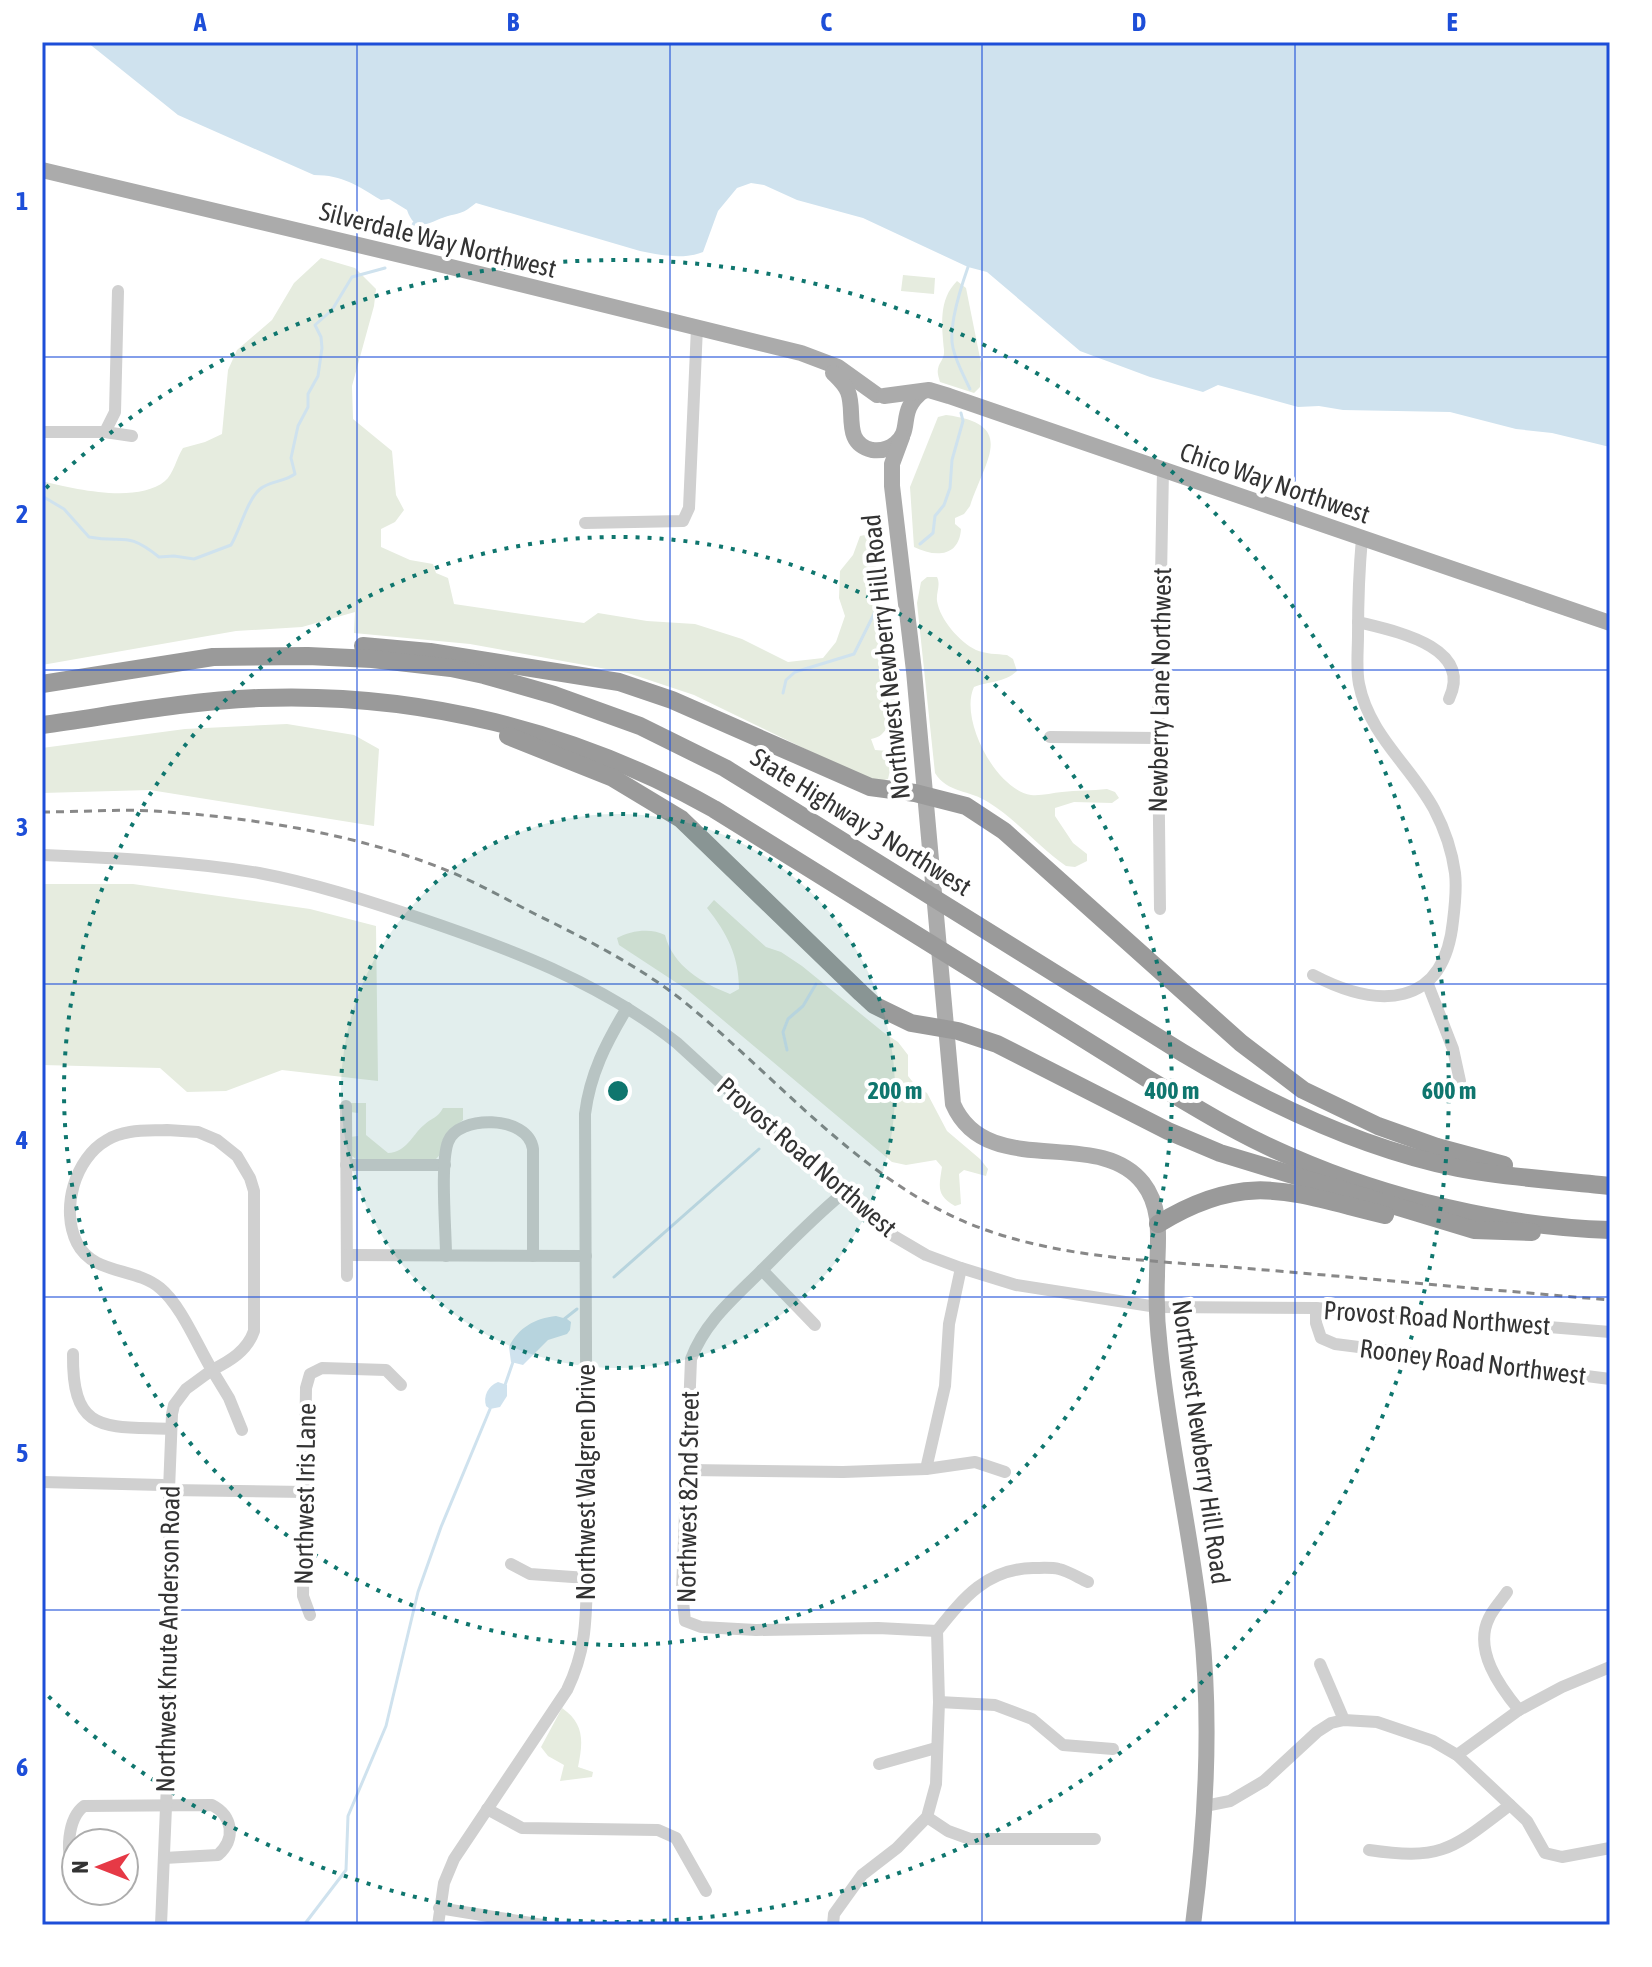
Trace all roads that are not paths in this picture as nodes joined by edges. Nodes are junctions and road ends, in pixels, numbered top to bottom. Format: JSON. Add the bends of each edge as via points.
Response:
{"nodes":[{"id":1,"x":42,"y":170,"type":"edge"},
{"id":2,"x":118,"y":291,"type":"dead end"},
{"id":3,"x":697,"y":327,"type":"junction"},
{"id":4,"x":821,"y":360,"type":"junction"},
{"id":5,"x":924,"y":391,"type":"junction"},
{"id":6,"x":880,"y":395,"type":"junction"},
{"id":7,"x":851,"y":416,"type":"junction"},
{"id":8,"x":904,"y":429,"type":"junction"},
{"id":9,"x":42,"y":432,"type":"edge"},
{"id":10,"x":105,"y":432,"type":"junction"},
{"id":11,"x":132,"y":436,"type":"dead end"},
{"id":12,"x":864,"y":446,"type":"junction"},
{"id":13,"x":1163,"y":470,"type":"junction"},
{"id":14,"x":892,"y":486,"type":"junction"},
{"id":15,"x":585,"y":523,"type":"dead end"},
{"id":16,"x":1362,"y":538,"type":"junction"},
{"id":17,"x":1358,"y":622,"type":"junction"},
{"id":18,"x":1610,"y":623,"type":"edge"},
{"id":19,"x":213,"y":657,"type":"junction"},
{"id":20,"x":42,"y":684,"type":"edge"},
{"id":21,"x":1449,"y":699,"type":"dead end"},
{"id":22,"x":446,"y":711,"type":"junction"},
{"id":23,"x":42,"y":725,"type":"edge"},
{"id":24,"x":1050,"y":737,"type":"dead end"},
{"id":25,"x":1158,"y":738,"type":"junction"},
{"id":26,"x":924,"y":795,"type":"junction"},
{"id":27,"x":42,"y":855,"type":"edge"},
{"id":28,"x":1160,"y":909,"type":"dead end"},
{"id":29,"x":1313,"y":975,"type":"dead end"},
{"id":30,"x":1427,"y":982,"type":"junction"},
{"id":31,"x":627,"y":1008,"type":"junction"},
{"id":32,"x":944,"y":1029,"type":"junction"},
{"id":33,"x":1460,"y":1081,"type":"dead end"},
{"id":34,"x":346,"y":1106,"type":"dead end"},
{"id":35,"x":346,"y":1165,"type":"junction"},
{"id":36,"x":445,"y":1165,"type":"junction"},
{"id":37,"x":1573,"y":1182,"type":"junction"},
{"id":38,"x":1610,"y":1186,"type":"edge"},
{"id":39,"x":842,"y":1194,"type":"junction"},
{"id":40,"x":1158,"y":1224,"type":"junction"},
{"id":41,"x":1570,"y":1229,"type":"junction"},
{"id":42,"x":1474,"y":1230,"type":"junction"},
{"id":43,"x":1610,"y":1230,"type":"edge"},
{"id":44,"x":347,"y":1255,"type":"junction"},
{"id":45,"x":446,"y":1256,"type":"junction"},
{"id":46,"x":533,"y":1256,"type":"junction"},
{"id":47,"x":586,"y":1256,"type":"junction"},
{"id":48,"x":961,"y":1268,"type":"junction"},
{"id":49,"x":762,"y":1270,"type":"junction"},
{"id":50,"x":347,"y":1276,"type":"dead end"},
{"id":51,"x":1157,"y":1307,"type":"junction"},
{"id":52,"x":1316,"y":1308,"type":"junction"},
{"id":53,"x":815,"y":1325,"type":"dead end"},
{"id":54,"x":1610,"y":1332,"type":"edge"},
{"id":55,"x":73,"y":1354,"type":"dead end"},
{"id":56,"x":212,"y":1370,"type":"junction"},
{"id":57,"x":1610,"y":1379,"type":"edge"},
{"id":58,"x":401,"y":1385,"type":"dead end"},
{"id":59,"x":171,"y":1429,"type":"junction"},
{"id":60,"x":242,"y":1430,"type":"dead end"},
{"id":61,"x":926,"y":1469,"type":"junction"},
{"id":62,"x":688,"y":1470,"type":"junction"},
{"id":63,"x":1005,"y":1472,"type":"dead end"},
{"id":64,"x":42,"y":1482,"type":"edge"},
{"id":65,"x":169,"y":1490,"type":"junction"},
{"id":66,"x":306,"y":1492,"type":"junction"},
{"id":67,"x":511,"y":1564,"type":"dead end"},
{"id":68,"x":587,"y":1578,"type":"junction"},
{"id":69,"x":1088,"y":1582,"type":"dead end"},
{"id":70,"x":1507,"y":1592,"type":"dead end"},
{"id":71,"x":310,"y":1615,"type":"dead end"},
{"id":72,"x":937,"y":1631,"type":"junction"},
{"id":73,"x":1320,"y":1664,"type":"dead end"},
{"id":74,"x":1610,"y":1667,"type":"edge"},
{"id":75,"x":939,"y":1702,"type":"junction"},
{"id":76,"x":1519,"y":1710,"type":"junction"},
{"id":77,"x":1344,"y":1720,"type":"junction"},
{"id":78,"x":936,"y":1748,"type":"junction"},
{"id":79,"x":1113,"y":1749,"type":"dead end"},
{"id":80,"x":1457,"y":1755,"type":"junction"},
{"id":81,"x":879,"y":1764,"type":"dead end"},
{"id":82,"x":166,"y":1804,"type":"junction"},
{"id":83,"x":1510,"y":1805,"type":"junction"},
{"id":84,"x":1205,"y":1806,"type":"junction"},
{"id":85,"x":487,"y":1809,"type":"junction"},
{"id":86,"x":927,"y":1817,"type":"junction"},
{"id":87,"x":73,"y":1827,"type":"edge"},
{"id":88,"x":1095,"y":1839,"type":"dead end"},
{"id":89,"x":1610,"y":1848,"type":"edge"},
{"id":90,"x":1369,"y":1850,"type":"dead end"},
{"id":91,"x":164,"y":1858,"type":"junction"},
{"id":92,"x":706,"y":1891,"type":"dead end"},
{"id":93,"x":439,"y":1908,"type":"junction"},
{"id":94,"x":161,"y":1925,"type":"edge"},
{"id":95,"x":438,"y":1925,"type":"edge"},
{"id":96,"x":543,"y":1925,"type":"edge"},
{"id":97,"x":833,"y":1925,"type":"edge"},
{"id":98,"x":1193,"y":1925,"type":"edge"}],
"edges":[{"from":1,"to":3,"type":"main road","name":"Silverdale Way Northwest"},
{"from":2,"to":10,"type":"street","via":[[115,412]]},
{"from":3,"to":4,"type":"main road","name":"Silverdale Way Northwest"},
{"from":3,"to":15,"type":"street","via":[[689,508],[683,521]]},
{"from":4,"to":6,"type":"main road","name":"Silverdale Way Northwest"},
{"from":4,"to":7,"type":"main road","via":[[846,386]]},
{"from":5,"to":6,"type":"main road","name":"Chico Way Northwest"},
{"from":5,"to":8,"type":"main road","via":[[909,404]]},
{"from":5,"to":13,"type":"main road","name":"Chico Way Northwest"},
{"from":6,"to":7,"type":"main road","via":[[861,401]]},
{"from":6,"to":8,"type":"main road","via":[[900,406]]},
{"from":7,"to":12,"type":"main road","via":[[852,433]]},
{"from":8,"to":12,"type":"main road","via":[[886,449]]},
{"from":8,"to":14,"type":"main road","name":"Northwest Newberry Hill Road","via":[[892,464]]},
{"from":9,"to":10,"type":"street"},
{"from":10,"to":11,"type":"street"},
{"from":12,"to":14,"type":"main road","name":"Northwest Newberry Hill Road","via":[[875,454]]},
{"from":13,"to":16,"type":"main road","name":"Chico Way Northwest"},
{"from":13,"to":25,"type":"street","name":"Newberry Lane Northwest"},
{"from":14,"to":26,"type":"main road","name":"Northwest Newberry Hill Road"},
{"from":16,"to":17,"type":"street"},
{"from":16,"to":18,"type":"main road","name":"Chico Way Northwest"},
{"from":17,"to":21,"type":"street","via":[[1428,644],[1454,672],[1456,684]]},
{"from":17,"to":30,"type":"street","via":[[1359,685],[1366,704],[1380,736],[1433,808],[1455,874],[1451,937],[1437,972]]},
{"from":19,"to":20,"type":"highway","name":"State Highway 3 Northwest"},
{"from":19,"to":26,"type":"highway","via":[[292,645],[346,645],[601,678],[672,700],[870,787]]},
{"from":19,"to":37,"type":"highway","name":"State Highway 3 Northwest","via":[[418,663],[484,675],[640,726],[714,762],[1237,1085],[1398,1152],[1459,1168]]},
{"from":22,"to":23,"type":"highway","via":[[350,699],[257,698]]},
{"from":22,"to":32,"type":"highway","via":[[613,778],[647,797],[698,834],[874,1005],[911,1023]]},
{"from":22,"to":41,"type":"highway","via":[[552,738],[650,775],[723,814],[1209,1116],[1290,1157],[1404,1197]]},
{"from":24,"to":25,"type":"street"},
{"from":25,"to":28,"type":"street","name":"Newberry Lane Northwest"},
{"from":26,"to":32,"type":"main road","name":"Northwest Newberry Hill Road"},
{"from":26,"to":37,"type":"highway","via":[[986,817],[1261,1060],[1303,1090],[1437,1147]]},
{"from":27,"to":31,"type":"street","name":"Provost Road Northwest","via":[[146,859],[260,874],[351,897],[483,940],[574,978]]},
{"from":29,"to":30,"type":"street","via":[[1361,995],[1410,992]]},
{"from":30,"to":33,"type":"street"},
{"from":31,"to":39,"type":"street","name":"Provost Road Northwest","via":[[697,1060]]},
{"from":31,"to":47,"type":"street","name":"Northwest Walgren Drive","via":[[598,1058],[587,1099]]},
{"from":32,"to":40,"type":"main road","name":"Northwest Newberry Hill Road","via":[[953,1104],[968,1127],[1000,1144],[1123,1164],[1148,1189]]},
{"from":32,"to":42,"type":"highway","via":[[997,1044],[1220,1153]]},
{"from":34,"to":35,"type":"street"},
{"from":35,"to":36,"type":"street"},
{"from":35,"to":44,"type":"street"},
{"from":36,"to":45,"type":"street"},
{"from":36,"to":46,"type":"street","via":[[449,1139],[461,1126],[509,1124],[528,1135],[533,1149]]},
{"from":37,"to":38,"type":"highway","name":"State Highway 3 Northwest"},
{"from":39,"to":48,"type":"street","name":"Provost Road Northwest","via":[[892,1235]]},
{"from":39,"to":49,"type":"street","name":"Northwest 82nd Street"},
{"from":40,"to":42,"type":"highway","via":[[1207,1199],[1257,1189]]},
{"from":40,"to":51,"type":"main road","name":"Northwest Newberry Hill Road"},
{"from":41,"to":42,"type":"highway"},
{"from":41,"to":43,"type":"highway"},
{"from":44,"to":45,"type":"street"},
{"from":44,"to":50,"type":"street"},
{"from":45,"to":46,"type":"street"},
{"from":46,"to":47,"type":"street"},
{"from":47,"to":68,"type":"street","name":"Northwest Walgren Drive"},
{"from":48,"to":51,"type":"street","name":"Provost Road Northwest","via":[[1016,1285]]},
{"from":48,"to":61,"type":"street","via":[[949,1324],[945,1386]]},
{"from":49,"to":53,"type":"street"},
{"from":49,"to":62,"type":"street","name":"Northwest 82nd Street","via":[[707,1326],[691,1359]]},
{"from":51,"to":52,"type":"street","name":"Provost Road Northwest"},
{"from":51,"to":84,"type":"main road","name":"Northwest Newberry Hill Road","via":[[1202,1639]]},
{"from":52,"to":54,"type":"street","name":"Provost Road Northwest"},
{"from":52,"to":57,"type":"street","name":"Rooney Road Northwest","via":[[1321,1338],[1335,1344]]},
{"from":55,"to":59,"type":"street","via":[[74,1387],[81,1407],[96,1422]]},
{"from":56,"to":56,"type":"street","name":"Northwest Knute Anderson Road","via":[[250,1343],[254,1331],[250,1178],[228,1148],[198,1132],[144,1131],[109,1138],[75,1180],[71,1201],[77,1244],[107,1268],[149,1279],[163,1289]]},
{"from":56,"to":59,"type":"street","name":"Northwest Knute Anderson Road","via":[[179,1397]]},
{"from":56,"to":60,"type":"street"},
{"from":58,"to":66,"type":"street","name":"Northwest Iris Lane","via":[[386,1370],[322,1368],[310,1374]]},
{"from":59,"to":65,"type":"street","name":"Northwest Knute Anderson Road"},
{"from":61,"to":62,"type":"street"},
{"from":61,"to":63,"type":"street","via":[[975,1462]]},
{"from":62,"to":72,"type":"street","name":"Northwest 82nd Street","via":[[685,1621],[756,1630]]},
{"from":64,"to":65,"type":"street","via":[[162,1485]]},
{"from":65,"to":66,"type":"street"},
{"from":65,"to":82,"type":"street","name":"Northwest Knute Anderson Road"},
{"from":66,"to":71,"type":"street","name":"Northwest Iris Lane","via":[[303,1596]]},
{"from":67,"to":68,"type":"street","via":[[530,1574]]},
{"from":68,"to":85,"type":"street","name":"Northwest Walgren Drive","via":[[579,1665]]},
{"from":69,"to":72,"type":"street","via":[[1059,1569],[1002,1572],[987,1579]]},
{"from":70,"to":76,"type":"street","via":[[1484,1633],[1493,1672]]},
{"from":72,"to":75,"type":"street"},
{"from":73,"to":77,"type":"street"},
{"from":74,"to":76,"type":"street"},
{"from":75,"to":78,"type":"street"},
{"from":75,"to":79,"type":"street","via":[[995,1705],[1032,1719],[1063,1745]]},
{"from":76,"to":80,"type":"street"},
{"from":77,"to":80,"type":"street","via":[[1377,1722]]},
{"from":77,"to":84,"type":"street","via":[[1317,1732],[1264,1781],[1230,1801]]},
{"from":78,"to":81,"type":"street"},
{"from":78,"to":86,"type":"street","via":[[936,1784]]},
{"from":80,"to":83,"type":"street"},
{"from":82,"to":87,"type":"street","via":[[84,1806]]},
{"from":82,"to":91,"type":"street","name":"Northwest Knute Anderson Road"},
{"from":82,"to":91,"type":"street","via":[[212,1805],[225,1814],[230,1833],[229,1844],[218,1855]]},
{"from":83,"to":89,"type":"street","via":[[1527,1821],[1545,1853],[1562,1857]]},
{"from":83,"to":90,"type":"street","via":[[1441,1852]]},
{"from":84,"to":98,"type":"main road","name":"Northwest Newberry Hill Road"},
{"from":85,"to":92,"type":"street","via":[[522,1828],[658,1830],[676,1838]]},
{"from":85,"to":93,"type":"street","name":"Northwest Walgren Drive","via":[[454,1859]]},
{"from":86,"to":88,"type":"street","via":[[970,1839]]},
{"from":86,"to":97,"type":"street","via":[[862,1875],[834,1914]]},
{"from":91,"to":94,"type":"street","name":"Northwest Knute Anderson Road"},
{"from":93,"to":95,"type":"street","name":"Northwest Walgren Drive"},
{"from":93,"to":96,"type":"street"}]}
